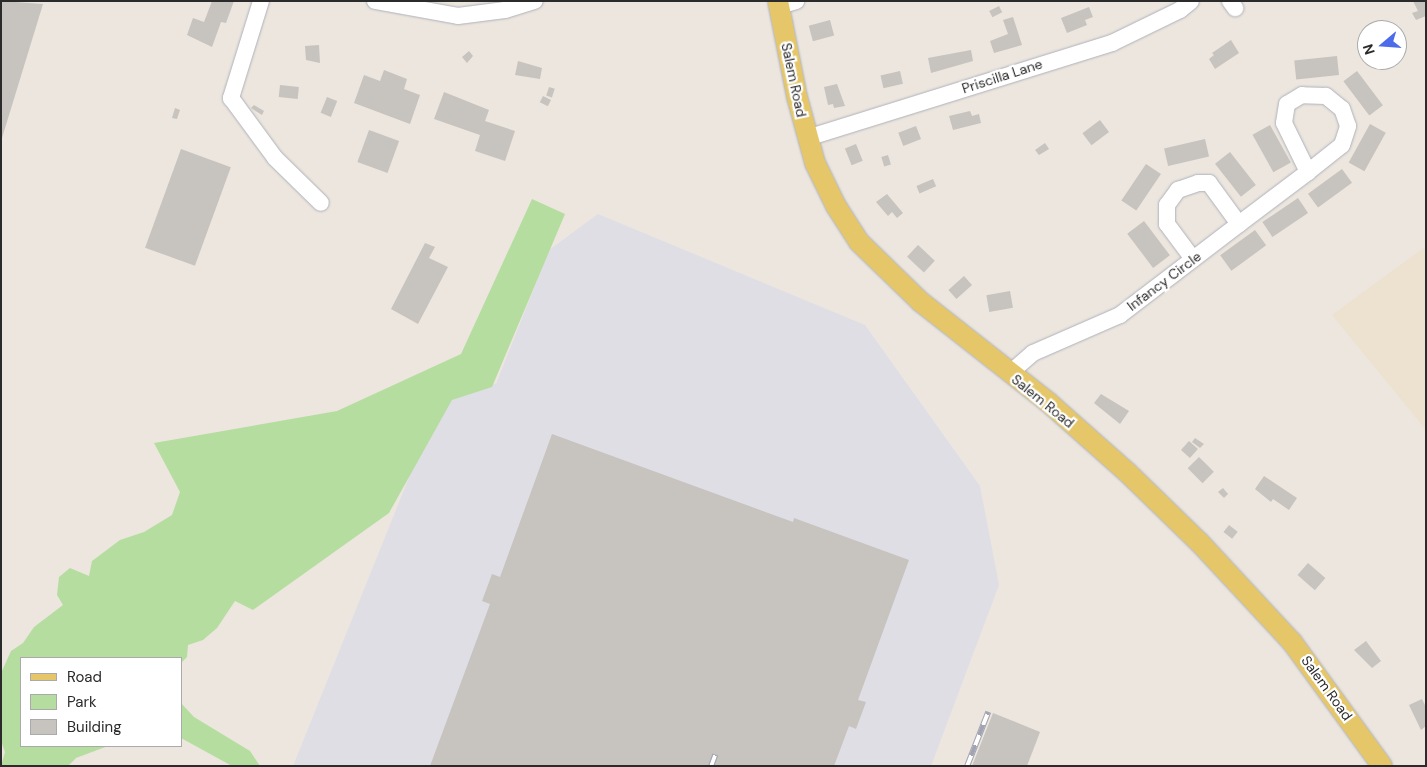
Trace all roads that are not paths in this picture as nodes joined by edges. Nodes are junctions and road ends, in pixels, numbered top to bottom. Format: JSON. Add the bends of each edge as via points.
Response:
{"nodes":[{"id":1,"x":261,"y":1,"type":"edge"},
{"id":2,"x":375,"y":1,"type":"edge"},
{"id":3,"x":535,"y":1,"type":"edge"},
{"id":4,"x":1191,"y":1,"type":"edge"},
{"id":5,"x":784,"y":3,"type":"edge"},
{"id":6,"x":807,"y":138,"type":"junction"},
{"id":7,"x":1308,"y":172,"type":"junction"},
{"id":8,"x":321,"y":202,"type":"dead end"},
{"id":9,"x":1239,"y":224,"type":"junction"},
{"id":10,"x":1193,"y":259,"type":"junction"},
{"id":11,"x":1010,"y":373,"type":"junction"},
{"id":12,"x":1382,"y":766,"type":"edge"}],
"edges":[{"from":1,"to":8,"type":"street","via":[[231,98],[275,158]]},
{"from":2,"to":3,"type":"street","via":[[458,16],[504,10]]},
{"from":4,"to":6,"type":"street","name":"Priscilla Lane","via":[[1180,10],[1112,43]]},
{"from":5,"to":6,"type":"main road","name":"Salem Road"},
{"from":6,"to":11,"type":"main road","name":"Salem Road","via":[[825,186],[859,242],[921,302]]},
{"from":7,"to":7,"type":"street","name":"Infancy Circle","via":[[1284,123],[1286,104],[1302,95],[1326,96],[1342,108],[1348,126],[1342,146]]},
{"from":7,"to":9,"type":"street","name":"Infancy Circle"},
{"from":9,"to":10,"type":"street","name":"Infancy Circle"},
{"from":9,"to":10,"type":"street","via":[[1209,183],[1178,190],[1167,205],[1167,224]]},
{"from":10,"to":11,"type":"street","name":"Infancy Circle","via":[[1120,315],[1033,353]]},
{"from":11,"to":12,"type":"main road","name":"Salem Road","via":[[1128,472],[1246,591],[1303,657]]}]}
